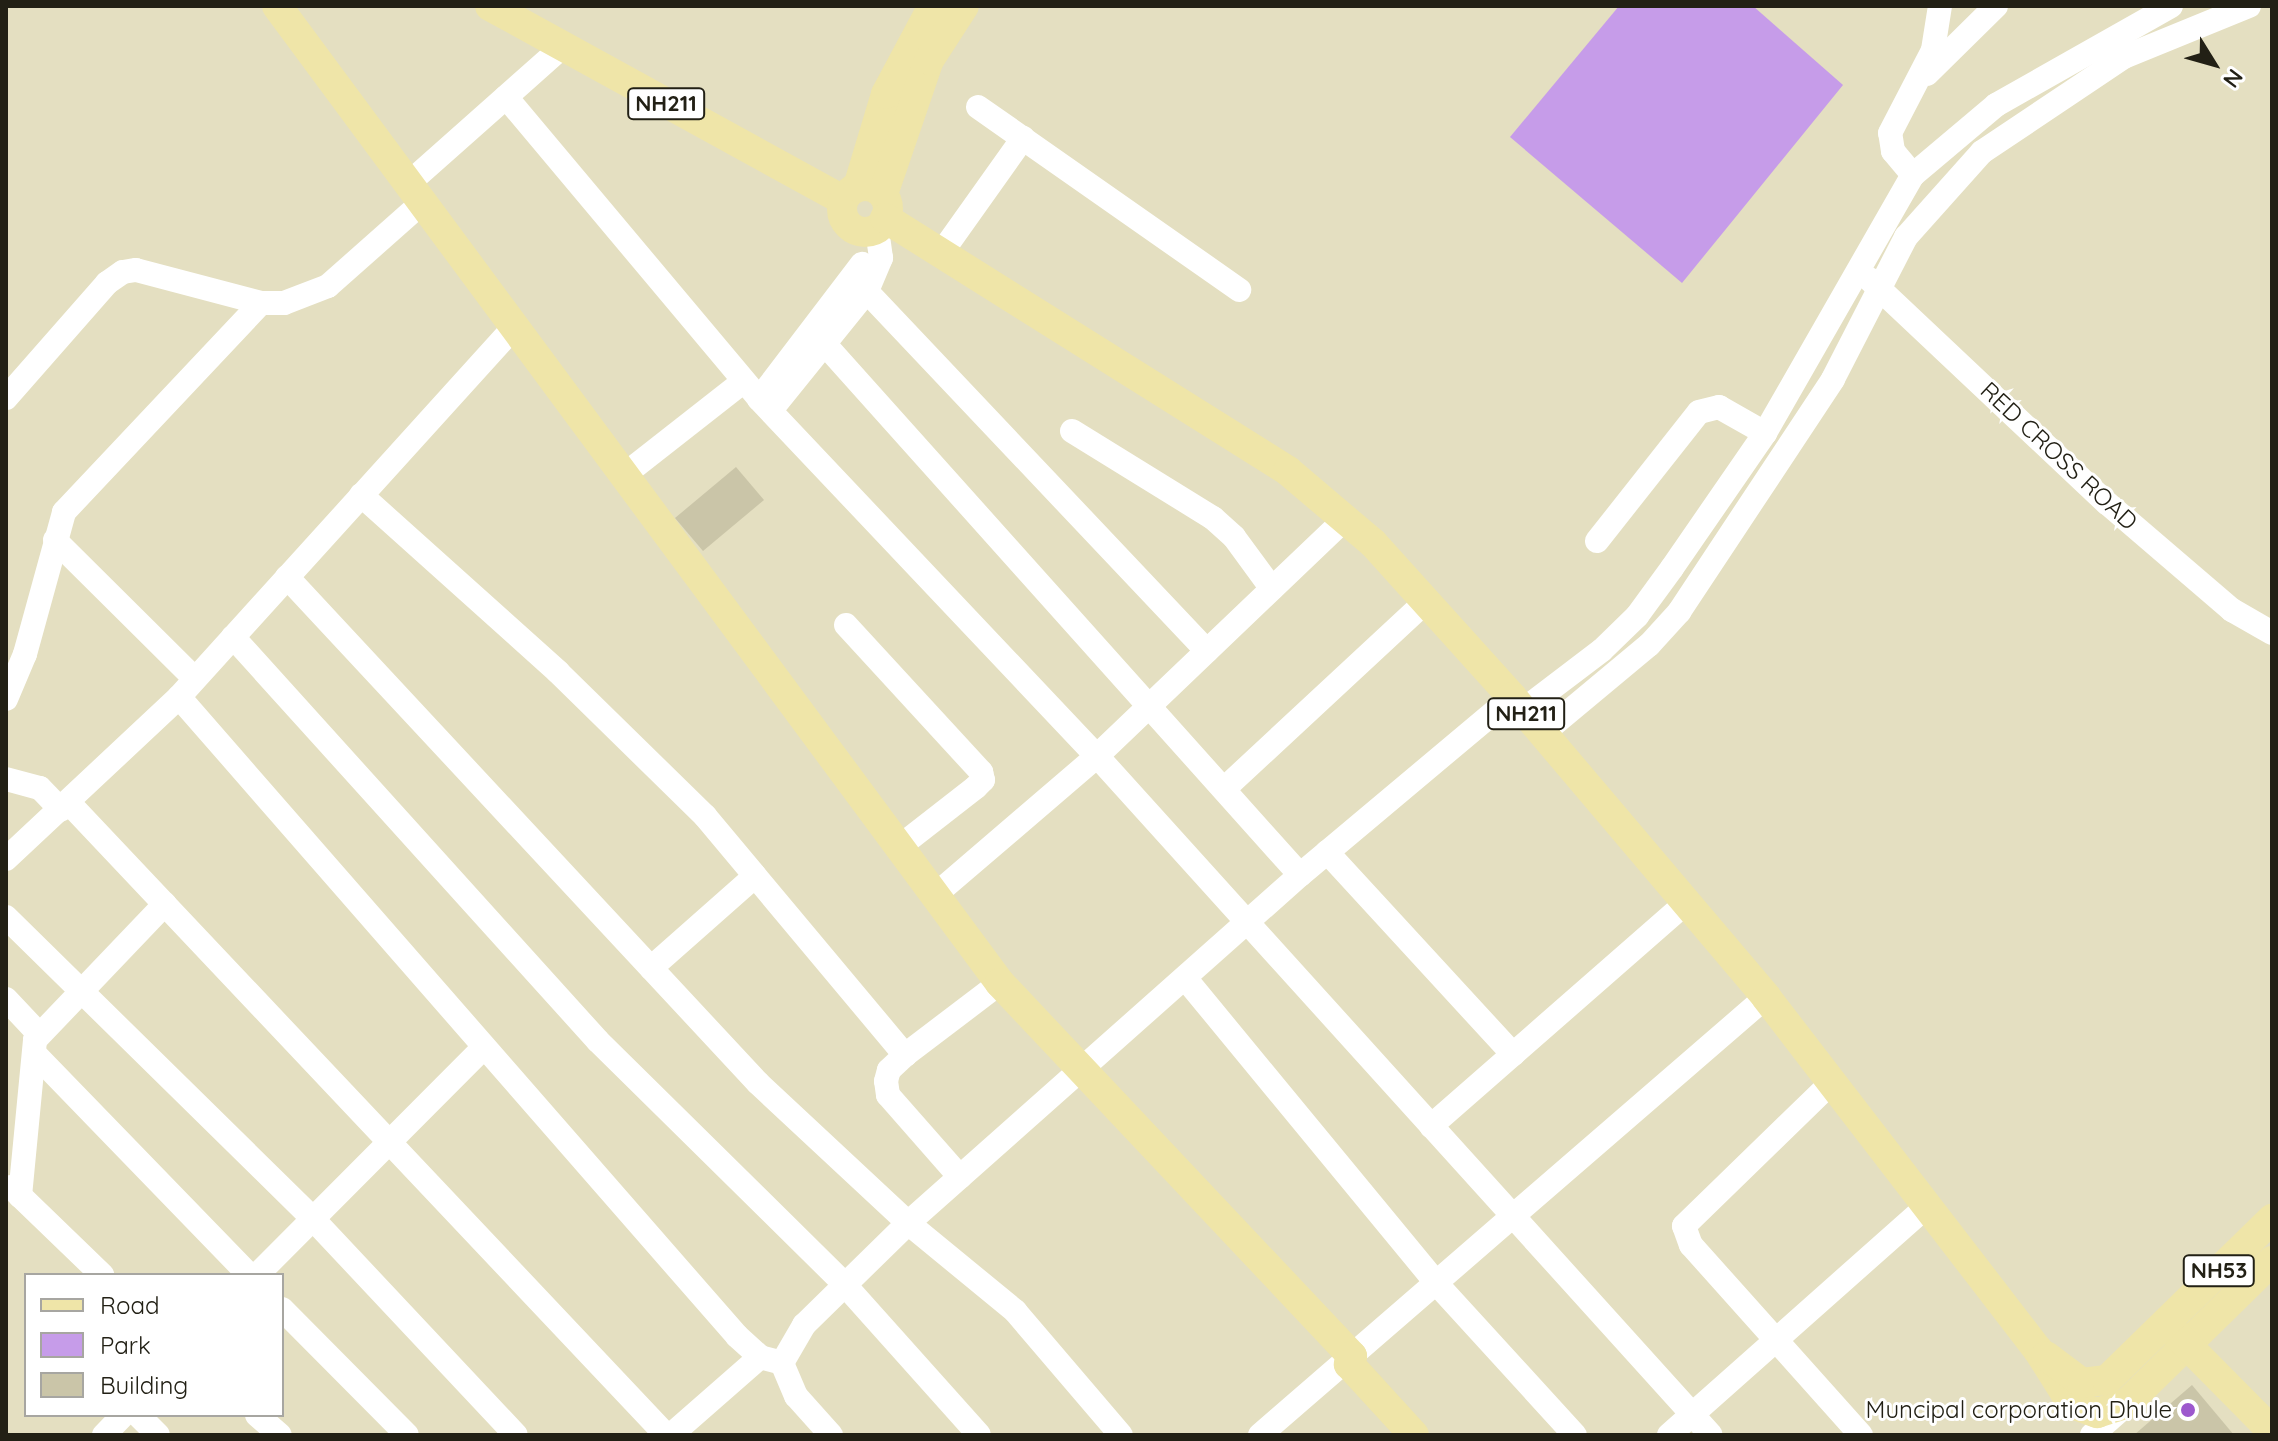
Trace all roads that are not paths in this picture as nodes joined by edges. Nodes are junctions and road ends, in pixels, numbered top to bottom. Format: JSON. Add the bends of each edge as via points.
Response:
{"nodes":[{"id":1,"x":277,"y":6,"type":"edge"},
{"id":2,"x":490,"y":6,"type":"edge"},
{"id":3,"x":933,"y":6,"type":"edge"},
{"id":4,"x":964,"y":6,"type":"edge"},
{"id":5,"x":1940,"y":6,"type":"edge"},
{"id":6,"x":1996,"y":6,"type":"edge"},
{"id":7,"x":2171,"y":6,"type":"edge"},
{"id":8,"x":2249,"y":6,"type":"edge"},
{"id":9,"x":2214,"y":11,"type":"edge"},
{"id":10,"x":562,"y":47,"type":"junction"},
{"id":11,"x":1913,"y":86,"type":"junction"},
{"id":12,"x":506,"y":97,"type":"junction"},
{"id":13,"x":978,"y":107,"type":"dead end"},
{"id":14,"x":1023,"y":138,"type":"junction"},
{"id":15,"x":1913,"y":175,"type":"junction"},
{"id":16,"x":416,"y":193,"type":"junction"},
{"id":17,"x":869,"y":210,"type":"junction"},
{"id":18,"x":942,"y":252,"type":"junction"},
{"id":19,"x":1856,"y":267,"type":"junction"},
{"id":20,"x":861,"y":285,"type":"junction"},
{"id":21,"x":1878,"y":288,"type":"junction"},
{"id":22,"x":1239,"y":290,"type":"dead end"},
{"id":23,"x":261,"y":303,"type":"junction"},
{"id":24,"x":515,"y":326,"type":"junction"},
{"id":25,"x":820,"y":337,"type":"junction"},
{"id":26,"x":758,"y":396,"type":"junction"},
{"id":27,"x":6,"y":398,"type":"edge"},
{"id":28,"x":1072,"y":431,"type":"dead end"},
{"id":29,"x":1765,"y":433,"type":"junction"},
{"id":30,"x":624,"y":475,"type":"junction"},
{"id":31,"x":361,"y":495,"type":"junction"},
{"id":32,"x":1346,"y":518,"type":"junction"},
{"id":33,"x":55,"y":540,"type":"junction"},
{"id":34,"x":1597,"y":541,"type":"dead end"},
{"id":35,"x":287,"y":577,"type":"junction"},
{"id":36,"x":1272,"y":589,"type":"junction"},
{"id":37,"x":1423,"y":604,"type":"junction"},
{"id":38,"x":846,"y":625,"type":"dead end"},
{"id":39,"x":2272,"y":633,"type":"edge"},
{"id":40,"x":233,"y":637,"type":"junction"},
{"id":41,"x":1207,"y":651,"type":"junction"},
{"id":42,"x":195,"y":679,"type":"junction"},
{"id":43,"x":179,"y":697,"type":"junction"},
{"id":44,"x":6,"y":699,"type":"edge"},
{"id":45,"x":1517,"y":704,"type":"junction"},
{"id":46,"x":1150,"y":705,"type":"junction"},
{"id":47,"x":1542,"y":734,"type":"junction"},
{"id":48,"x":1097,"y":756,"type":"junction"},
{"id":49,"x":6,"y":779,"type":"edge"},
{"id":50,"x":1224,"y":789,"type":"junction"},
{"id":51,"x":65,"y":807,"type":"junction"},
{"id":52,"x":899,"y":847,"type":"junction"},
{"id":53,"x":1327,"y":852,"type":"junction"},
{"id":54,"x":6,"y":859,"type":"edge"},
{"id":55,"x":1300,"y":875,"type":"junction"},
{"id":56,"x":755,"y":876,"type":"junction"},
{"id":57,"x":935,"y":895,"type":"junction"},
{"id":58,"x":1686,"y":903,"type":"junction"},
{"id":59,"x":165,"y":904,"type":"junction"},
{"id":60,"x":6,"y":917,"type":"edge"},
{"id":61,"x":1247,"y":923,"type":"junction"},
{"id":62,"x":651,"y":968,"type":"junction"},
{"id":63,"x":1185,"y":978,"type":"junction"},
{"id":64,"x":1000,"y":983,"type":"junction"},
{"id":65,"x":81,"y":990,"type":"junction"},
{"id":66,"x":1766,"y":997,"type":"junction"},
{"id":67,"x":6,"y":999,"type":"edge"},
{"id":68,"x":36,"y":1044,"type":"junction"},
{"id":69,"x":483,"y":1048,"type":"junction"},
{"id":70,"x":1513,"y":1054,"type":"junction"},
{"id":71,"x":905,"y":1055,"type":"junction"},
{"id":72,"x":1082,"y":1070,"type":"junction"},
{"id":73,"x":1831,"y":1083,"type":"junction"},
{"id":74,"x":1431,"y":1126,"type":"junction"},
{"id":75,"x":391,"y":1141,"type":"junction"},
{"id":76,"x":960,"y":1177,"type":"junction"},
{"id":77,"x":13,"y":1189,"type":"edge"},
{"id":78,"x":1925,"y":1208,"type":"junction"},
{"id":79,"x":1513,"y":1216,"type":"junction"},
{"id":80,"x":313,"y":1219,"type":"junction"},
{"id":81,"x":2272,"y":1219,"type":"edge"},
{"id":82,"x":908,"y":1223,"type":"junction"},
{"id":83,"x":2272,"y":1261,"type":"edge"},
{"id":84,"x":100,"y":1273,"type":"edge"},
{"id":85,"x":247,"y":1273,"type":"edge"},
{"id":86,"x":259,"y":1273,"type":"edge"},
{"id":87,"x":1436,"y":1283,"type":"junction"},
{"id":88,"x":845,"y":1285,"type":"junction"},
{"id":89,"x":284,"y":1311,"type":"edge"},
{"id":90,"x":2166,"y":1324,"type":"junction"},
{"id":91,"x":1776,"y":1340,"type":"junction"},
{"id":92,"x":2189,"y":1347,"type":"junction"},
{"id":93,"x":2038,"y":1350,"type":"junction"},
{"id":94,"x":1352,"y":1356,"type":"junction"},
{"id":95,"x":771,"y":1360,"type":"junction"},
{"id":96,"x":2127,"y":1403,"type":"junction"},
{"id":97,"x":1693,"y":1415,"type":"junction"},
{"id":98,"x":121,"y":1417,"type":"edge"},
{"id":99,"x":140,"y":1417,"type":"edge"},
{"id":100,"x":259,"y":1417,"type":"edge"},
{"id":101,"x":2272,"y":1431,"type":"edge"},
{"id":102,"x":104,"y":1435,"type":"edge"},
{"id":103,"x":158,"y":1435,"type":"edge"},
{"id":104,"x":280,"y":1435,"type":"edge"},
{"id":105,"x":407,"y":1435,"type":"edge"},
{"id":106,"x":516,"y":1435,"type":"edge"},
{"id":107,"x":669,"y":1435,"type":"edge"},
{"id":108,"x":831,"y":1435,"type":"edge"},
{"id":109,"x":979,"y":1435,"type":"edge"},
{"id":110,"x":1121,"y":1435,"type":"edge"},
{"id":111,"x":1260,"y":1435,"type":"edge"},
{"id":112,"x":1414,"y":1435,"type":"edge"},
{"id":113,"x":1575,"y":1435,"type":"edge"},
{"id":114,"x":1669,"y":1435,"type":"edge"},
{"id":115,"x":1711,"y":1435,"type":"edge"},
{"id":116,"x":1861,"y":1435,"type":"edge"},
{"id":117,"x":2092,"y":1435,"type":"edge"}],
"edges":[{"from":1,"to":16,"type":"main road"},
{"from":2,"to":10,"type":"main road","number":"NH211"},
{"from":3,"to":17,"type":"main road","via":[[886,94]]},
{"from":4,"to":17,"type":"main road","via":[[929,60]]},
{"from":5,"to":11,"type":"street","via":[[1933,50]]},
{"from":6,"to":11,"type":"street"},
{"from":7,"to":15,"type":"street","via":[[1996,105]]},
{"from":8,"to":9,"type":"street"},
{"from":9,"to":21,"type":"street","via":[[2124,57],[1982,152],[1906,237]]},
{"from":10,"to":12,"type":"street"},
{"from":10,"to":17,"type":"main road","number":"NH211"},
{"from":11,"to":15,"type":"street","via":[[1890,133],[1893,151]]},
{"from":12,"to":16,"type":"street"},
{"from":12,"to":26,"type":"street"},
{"from":13,"to":14,"type":"street"},
{"from":14,"to":18,"type":"street"},
{"from":14,"to":22,"type":"street"},
{"from":15,"to":19,"type":"street"},
{"from":16,"to":23,"type":"street","via":[[328,286],[284,303]]},
{"from":16,"to":24,"type":"main road"},
{"from":17,"to":18,"type":"main road","number":"NH211"},
{"from":17,"to":20,"type":"street"},
{"from":18,"to":32,"type":"main road","number":"NH211","via":[[1288,471]]},
{"from":19,"to":21,"type":"street","name":"RED CROSS ROAD"},
{"from":19,"to":29,"type":"street"},
{"from":20,"to":25,"type":"street"},
{"from":20,"to":41,"type":"street"},
{"from":21,"to":39,"type":"street","name":"RED CROSS ROAD","via":[[2107,503],[2232,610]]},
{"from":21,"to":47,"type":"street","via":[[1833,379],[1679,612],[1649,645]]},
{"from":23,"to":27,"type":"street","via":[[175,278],[123,272],[107,283]]},
{"from":23,"to":33,"type":"street","via":[[77,493]]},
{"from":24,"to":30,"type":"main road"},
{"from":24,"to":31,"type":"street"},
{"from":25,"to":26,"type":"street"},
{"from":25,"to":46,"type":"street"},
{"from":26,"to":30,"type":"street"},
{"from":26,"to":48,"type":"street"},
{"from":28,"to":36,"type":"street","via":[[1213,518],[1234,537]]},
{"from":29,"to":34,"type":"street","via":[[1719,407],[1699,412]]},
{"from":29,"to":45,"type":"street","via":[[1637,616]]},
{"from":30,"to":52,"type":"main road"},
{"from":31,"to":35,"type":"street"},
{"from":31,"to":56,"type":"street","via":[[609,720],[705,816]]},
{"from":32,"to":36,"type":"street"},
{"from":32,"to":37,"type":"main road","number":"NH211"},
{"from":33,"to":42,"type":"street"},
{"from":33,"to":44,"type":"street","via":[[25,654]]},
{"from":35,"to":40,"type":"street"},
{"from":35,"to":62,"type":"street"},
{"from":36,"to":41,"type":"street"},
{"from":37,"to":45,"type":"main road","number":"NH211"},
{"from":37,"to":50,"type":"street"},
{"from":38,"to":52,"type":"street","via":[[983,780]]},
{"from":40,"to":42,"type":"street"},
{"from":40,"to":88,"type":"street","via":[[598,1041]]},
{"from":41,"to":46,"type":"street"},
{"from":42,"to":43,"type":"street"},
{"from":43,"to":51,"type":"street"},
{"from":43,"to":69,"type":"street"},
{"from":45,"to":47,"type":"main road","number":"NH211"},
{"from":45,"to":53,"type":"street"},
{"from":46,"to":48,"type":"street"},
{"from":46,"to":50,"type":"street"},
{"from":47,"to":58,"type":"main road","number":"NH211"},
{"from":48,"to":57,"type":"street"},
{"from":48,"to":61,"type":"street"},
{"from":49,"to":51,"type":"street","via":[[40,788]]},
{"from":50,"to":55,"type":"street"},
{"from":51,"to":54,"type":"street"},
{"from":51,"to":59,"type":"street"},
{"from":52,"to":57,"type":"main road"},
{"from":53,"to":55,"type":"street"},
{"from":53,"to":70,"type":"street"},
{"from":55,"to":61,"type":"street"},
{"from":56,"to":62,"type":"street"},
{"from":56,"to":71,"type":"street"},
{"from":57,"to":64,"type":"main road"},
{"from":58,"to":66,"type":"main road","number":"NH211"},
{"from":58,"to":70,"type":"street"},
{"from":59,"to":65,"type":"street"},
{"from":59,"to":75,"type":"street"},
{"from":60,"to":65,"type":"street"},
{"from":61,"to":63,"type":"street"},
{"from":61,"to":74,"type":"street"},
{"from":62,"to":82,"type":"street","via":[[758,1083]]},
{"from":63,"to":72,"type":"street"},
{"from":63,"to":87,"type":"street"},
{"from":64,"to":71,"type":"street"},
{"from":64,"to":72,"type":"main road"},
{"from":65,"to":68,"type":"street"},
{"from":65,"to":80,"type":"street"},
{"from":66,"to":73,"type":"main road","number":"NH211"},
{"from":66,"to":79,"type":"street"},
{"from":67,"to":68,"type":"street"},
{"from":68,"to":77,"type":"street"},
{"from":68,"to":85,"type":"street"},
{"from":69,"to":75,"type":"street"},
{"from":69,"to":95,"type":"street"},
{"from":70,"to":74,"type":"street"},
{"from":71,"to":76,"type":"street","via":[[889,1070],[888,1095]]},
{"from":72,"to":76,"type":"street"},
{"from":72,"to":94,"type":"main road"},
{"from":73,"to":78,"type":"main road","number":"NH211"},
{"from":73,"to":91,"type":"street","via":[[1684,1226],[1691,1245]]},
{"from":74,"to":79,"type":"street"},
{"from":75,"to":80,"type":"street"},
{"from":75,"to":107,"type":"street"},
{"from":76,"to":82,"type":"street"},
{"from":77,"to":84,"type":"street"},
{"from":78,"to":91,"type":"street"},
{"from":78,"to":93,"type":"main road","number":"NH211"},
{"from":79,"to":87,"type":"street"},
{"from":79,"to":97,"type":"street"},
{"from":80,"to":86,"type":"street"},
{"from":80,"to":106,"type":"street"},
{"from":81,"to":90,"type":"main road","number":"NH53"},
{"from":82,"to":88,"type":"street"},
{"from":82,"to":110,"type":"street","via":[[1015,1311]]},
{"from":83,"to":92,"type":"main road"},
{"from":87,"to":94,"type":"street"},
{"from":87,"to":113,"type":"street"},
{"from":88,"to":95,"type":"street"},
{"from":88,"to":109,"type":"street"},
{"from":89,"to":105,"type":"street"},
{"from":90,"to":92,"type":"main road"},
{"from":90,"to":93,"type":"main road","number":"NH211","via":[[2123,1367],[2093,1385],[2082,1383]]},
{"from":91,"to":97,"type":"street"},
{"from":91,"to":116,"type":"street"},
{"from":92,"to":96,"type":"main road"},
{"from":92,"to":101,"type":"main road"},
{"from":93,"to":96,"type":"main road","via":[[2064,1398],[2084,1412],[2107,1412]]},
{"from":94,"to":111,"type":"street"},
{"from":94,"to":112,"type":"main road","via":[[1349,1364]]},
{"from":95,"to":107,"type":"street"},
{"from":95,"to":108,"type":"street"},
{"from":96,"to":117,"type":"street"},
{"from":97,"to":114,"type":"street"},
{"from":97,"to":115,"type":"street"},
{"from":98,"to":102,"type":"street"},
{"from":99,"to":103,"type":"street"},
{"from":100,"to":104,"type":"street"}]}
